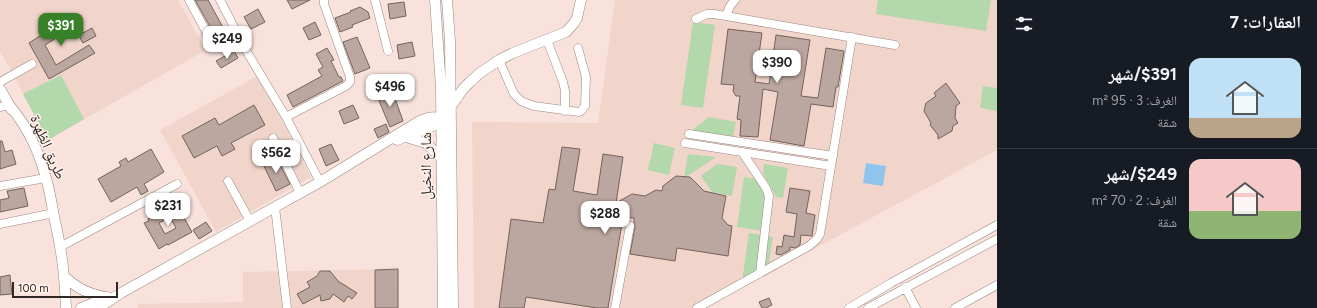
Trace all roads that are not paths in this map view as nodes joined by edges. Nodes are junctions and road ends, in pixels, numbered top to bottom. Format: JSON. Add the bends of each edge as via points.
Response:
{"nodes":[{"id":1,"x":190,"y":0,"type":"edge"},
{"id":2,"x":220,"y":0,"type":"edge"},
{"id":3,"x":324,"y":0,"type":"edge"},
{"id":4,"x":375,"y":0,"type":"edge"},
{"id":5,"x":435,"y":0,"type":"edge"},
{"id":6,"x":447,"y":0,"type":"edge"},
{"id":7,"x":581,"y":0,"type":"edge"},
{"id":8,"x":735,"y":0,"type":"edge"},
{"id":9,"x":726,"y":16,"type":"junction"},
{"id":10,"x":696,"y":19,"type":"dead end"},
{"id":11,"x":209,"y":37,"type":"dead end"},
{"id":12,"x":852,"y":38,"type":"junction"},
{"id":13,"x":547,"y":40,"type":"junction"},
{"id":14,"x":895,"y":45,"type":"dead end"},
{"id":15,"x":578,"y":48,"type":"dead end"},
{"id":16,"x":388,"y":51,"type":"dead end"},
{"id":17,"x":499,"y":60,"type":"junction"},
{"id":18,"x":32,"y":64,"type":"dead end"},
{"id":19,"x":0,"y":82,"type":"edge"},
{"id":20,"x":441,"y":88,"type":"junction"},
{"id":21,"x":0,"y":89,"type":"edge"},
{"id":22,"x":5,"y":106,"type":"edge"},
{"id":23,"x":451,"y":107,"type":"junction"},
{"id":24,"x":565,"y":111,"type":"junction"},
{"id":25,"x":286,"y":117,"type":"junction"},
{"id":26,"x":441,"y":119,"type":"junction"},
{"id":27,"x":423,"y":120,"type":"junction"},
{"id":28,"x":451,"y":124,"type":"junction"},
{"id":29,"x":689,"y":134,"type":"dead end"},
{"id":30,"x":405,"y":137,"type":"junction"},
{"id":31,"x":273,"y":138,"type":"dead end"},
{"id":32,"x":685,"y":143,"type":"dead end"},
{"id":33,"x":384,"y":144,"type":"junction"},
{"id":34,"x":742,"y":152,"type":"junction"},
{"id":35,"x":833,"y":156,"type":"junction"},
{"id":36,"x":441,"y":158,"type":"junction"},
{"id":37,"x":831,"y":166,"type":"junction"},
{"id":38,"x":40,"y":179,"type":"junction"},
{"id":39,"x":228,"y":181,"type":"dead end"},
{"id":40,"x":320,"y":182,"type":"junction"},
{"id":41,"x":177,"y":184,"type":"dead end"},
{"id":42,"x":0,"y":186,"type":"edge"},
{"id":43,"x":300,"y":193,"type":"junction"},
{"id":44,"x":275,"y":207,"type":"junction"},
{"id":45,"x":53,"y":209,"type":"junction"},
{"id":46,"x":250,"y":221,"type":"junction"},
{"id":47,"x":0,"y":224,"type":"edge"},
{"id":48,"x":997,"y":224,"type":"edge"},
{"id":49,"x":630,"y":226,"type":"dead end"},
{"id":50,"x":997,"y":239,"type":"edge"},
{"id":51,"x":60,"y":247,"type":"junction"},
{"id":52,"x":760,"y":273,"type":"junction"},
{"id":53,"x":64,"y":276,"type":"junction"},
{"id":54,"x":997,"y":285,"type":"edge"},
{"id":55,"x":905,"y":287,"type":"junction"},
{"id":56,"x":121,"y":293,"type":"junction"},
{"id":57,"x":107,"y":297,"type":"junction"},
{"id":58,"x":66,"y":308,"type":"edge"},
{"id":59,"x":81,"y":308,"type":"edge"},
{"id":60,"x":98,"y":308,"type":"edge"},
{"id":61,"x":287,"y":308,"type":"edge"},
{"id":62,"x":443,"y":308,"type":"edge"},
{"id":63,"x":453,"y":308,"type":"edge"},
{"id":64,"x":614,"y":308,"type":"edge"},
{"id":65,"x":697,"y":308,"type":"edge"},
{"id":66,"x":849,"y":308,"type":"edge"},
{"id":67,"x":868,"y":308,"type":"edge"},
{"id":68,"x":916,"y":308,"type":"edge"},
{"id":69,"x":956,"y":308,"type":"edge"}],
"edges":[{"from":1,"to":11,"type":"street"},
{"from":2,"to":25,"type":"street","via":[[247,52]]},
{"from":3,"to":25,"type":"street","via":[[350,82]]},
{"from":4,"to":16,"type":"street"},
{"from":5,"to":20,"type":"main road","name":"شارع النخيل"},
{"from":6,"to":23,"type":"main road","name":"شارع النخيل"},
{"from":7,"to":13,"type":"main road","via":[[577,18],[571,28]]},
{"from":8,"to":9,"type":"street"},
{"from":9,"to":10,"type":"street","via":[[707,14]]},
{"from":9,"to":12,"type":"street"},
{"from":12,"to":14,"type":"street"},
{"from":12,"to":35,"type":"street"},
{"from":13,"to":17,"type":"main road"},
{"from":13,"to":24,"type":"street","via":[[563,82]]},
{"from":15,"to":24,"type":"street","via":[[586,73],[585,106],[579,112]]},
{"from":17,"to":23,"type":"main road","via":[[471,81]]},
{"from":17,"to":24,"type":"street","via":[[514,94],[520,101]]},
{"from":18,"to":19,"type":"street"},
{"from":20,"to":26,"type":"main road","name":"شارع النخيل"},
{"from":20,"to":27,"type":"main road","via":[[435,106]]},
{"from":21,"to":22,"type":"main road","name":"طريق الظهرة"},
{"from":22,"to":38,"type":"main road","name":"طريق الظهرة","via":[[26,141]]},
{"from":22,"to":45,"type":"main road","name":"طريق الظهرة","via":[[22,120],[32,141],[49,188]]},
{"from":23,"to":26,"type":"main road"},
{"from":23,"to":28,"type":"main road","name":"شارع النخيل"},
{"from":25,"to":40,"type":"street"},
{"from":26,"to":27,"type":"main road","via":[[432,117]]},
{"from":26,"to":28,"type":"main road"},
{"from":26,"to":30,"type":"main road","via":[[432,127]]},
{"from":26,"to":36,"type":"main road","name":"شارع النخيل"},
{"from":27,"to":33,"type":"main road"},
{"from":28,"to":63,"type":"main road","name":"شارع النخيل"},
{"from":29,"to":35,"type":"street"},
{"from":30,"to":33,"type":"main road"},
{"from":30,"to":36,"type":"main road","via":[[426,143]]},
{"from":31,"to":43,"type":"street"},
{"from":32,"to":34,"type":"street"},
{"from":33,"to":40,"type":"main road"},
{"from":34,"to":37,"type":"street"},
{"from":34,"to":52,"type":"street","via":[[769,196]]},
{"from":35,"to":37,"type":"street"},
{"from":36,"to":62,"type":"main road","name":"شارع النخيل"},
{"from":37,"to":52,"type":"street","via":[[822,230],[817,239]]},
{"from":38,"to":42,"type":"street"},
{"from":38,"to":45,"type":"main road","name":"طريق الظهرة"},
{"from":39,"to":46,"type":"street"},
{"from":40,"to":43,"type":"main road"},
{"from":41,"to":51,"type":"street"},
{"from":43,"to":44,"type":"main road"},
{"from":44,"to":46,"type":"main road"},
{"from":44,"to":61,"type":"street"},
{"from":45,"to":47,"type":"street"},
{"from":45,"to":51,"type":"main road","name":"طريق الظهرة"},
{"from":46,"to":56,"type":"main road"},
{"from":48,"to":66,"type":"street"},
{"from":49,"to":64,"type":"street"},
{"from":50,"to":55,"type":"street"},
{"from":51,"to":53,"type":"main road","name":"طريق الظهرة"},
{"from":52,"to":65,"type":"street"},
{"from":53,"to":57,"type":"main road","via":[[87,292]]},
{"from":53,"to":58,"type":"main road","name":"طريق الظهرة"},
{"from":54,"to":69,"type":"street"},
{"from":55,"to":67,"type":"street"},
{"from":55,"to":68,"type":"street"},
{"from":56,"to":57,"type":"main road"},
{"from":56,"to":60,"type":"main road"},
{"from":57,"to":59,"type":"main road"}]}
